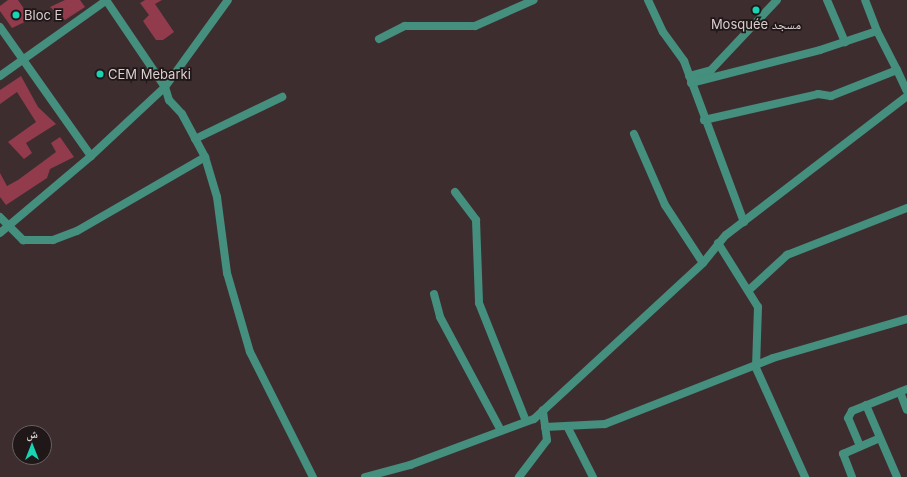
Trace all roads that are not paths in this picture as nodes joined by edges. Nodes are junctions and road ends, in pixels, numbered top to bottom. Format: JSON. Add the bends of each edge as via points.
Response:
{"nodes":[{"id":1,"x":106,"y":0,"type":"edge"},
{"id":2,"x":228,"y":0,"type":"edge"},
{"id":3,"x":534,"y":0,"type":"edge"},
{"id":4,"x":648,"y":0,"type":"edge"},
{"id":5,"x":777,"y":0,"type":"edge"},
{"id":6,"x":827,"y":0,"type":"edge"},
{"id":7,"x":865,"y":0,"type":"edge"},
{"id":8,"x":0,"y":27,"type":"edge"},
{"id":9,"x":877,"y":31,"type":"junction"},
{"id":10,"x":379,"y":39,"type":"dead end"},
{"id":11,"x":845,"y":42,"type":"junction"},
{"id":12,"x":23,"y":60,"type":"junction"},
{"id":13,"x":897,"y":70,"type":"junction"},
{"id":14,"x":0,"y":76,"type":"edge"},
{"id":15,"x":690,"y":80,"type":"junction"},
{"id":16,"x":165,"y":87,"type":"junction"},
{"id":17,"x":907,"y":91,"type":"edge"},
{"id":18,"x":907,"y":96,"type":"edge"},
{"id":19,"x":282,"y":97,"type":"dead end"},
{"id":20,"x":704,"y":120,"type":"junction"},
{"id":21,"x":634,"y":134,"type":"dead end"},
{"id":22,"x":195,"y":139,"type":"junction"},
{"id":23,"x":91,"y":156,"type":"junction"},
{"id":24,"x":205,"y":157,"type":"junction"},
{"id":25,"x":455,"y":192,"type":"dead end"},
{"id":26,"x":907,"y":208,"type":"edge"},
{"id":27,"x":0,"y":217,"type":"edge"},
{"id":28,"x":744,"y":222,"type":"junction"},
{"id":29,"x":7,"y":228,"type":"junction"},
{"id":30,"x":0,"y":233,"type":"edge"},
{"id":31,"x":718,"y":244,"type":"junction"},
{"id":32,"x":702,"y":262,"type":"junction"},
{"id":33,"x":749,"y":290,"type":"junction"},
{"id":34,"x":434,"y":294,"type":"dead end"},
{"id":35,"x":907,"y":319,"type":"edge"},
{"id":36,"x":756,"y":368,"type":"junction"},
{"id":37,"x":903,"y":390,"type":"edge"},
{"id":38,"x":866,"y":406,"type":"junction"},
{"id":39,"x":544,"y":410,"type":"junction"},
{"id":40,"x":907,"y":410,"type":"edge"},
{"id":41,"x":530,"y":420,"type":"junction"},
{"id":42,"x":544,"y":425,"type":"junction"},
{"id":43,"x":568,"y":428,"type":"junction"},
{"id":44,"x":500,"y":431,"type":"junction"},
{"id":45,"x":880,"y":438,"type":"junction"},
{"id":46,"x":860,"y":446,"type":"junction"},
{"id":47,"x":313,"y":477,"type":"edge"},
{"id":48,"x":365,"y":477,"type":"edge"},
{"id":49,"x":519,"y":477,"type":"edge"},
{"id":50,"x":593,"y":477,"type":"edge"},
{"id":51,"x":805,"y":477,"type":"edge"},
{"id":52,"x":852,"y":477,"type":"edge"},
{"id":53,"x":897,"y":477,"type":"edge"}],
"edges":[{"from":1,"to":12,"type":"street"},
{"from":1,"to":16,"type":"street"},
{"from":2,"to":16,"type":"street"},
{"from":3,"to":10,"type":"street","via":[[475,26],[405,26]]},
{"from":4,"to":15,"type":"street"},
{"from":5,"to":15,"type":"street","via":[[711,70]]},
{"from":6,"to":11,"type":"street"},
{"from":7,"to":9,"type":"street"},
{"from":8,"to":12,"type":"street"},
{"from":9,"to":11,"type":"street"},
{"from":9,"to":13,"type":"street"},
{"from":11,"to":15,"type":"street"},
{"from":12,"to":14,"type":"street"},
{"from":12,"to":23,"type":"street"},
{"from":13,"to":17,"type":"street"},
{"from":13,"to":20,"type":"street","via":[[831,96],[818,94]]},
{"from":15,"to":20,"type":"street"},
{"from":16,"to":22,"type":"street","via":[[169,100],[182,114]]},
{"from":16,"to":23,"type":"street"},
{"from":18,"to":28,"type":"street"},
{"from":19,"to":22,"type":"street"},
{"from":20,"to":28,"type":"street"},
{"from":21,"to":32,"type":"street","via":[[665,205]]},
{"from":22,"to":24,"type":"street"},
{"from":23,"to":29,"type":"street"},
{"from":24,"to":29,"type":"street","via":[[77,231],[53,240],[23,240]]},
{"from":24,"to":47,"type":"street","via":[[217,197],[227,273],[250,352]]},
{"from":25,"to":41,"type":"street","via":[[476,220],[478,303]]},
{"from":26,"to":33,"type":"street","via":[[787,255]]},
{"from":27,"to":29,"type":"street"},
{"from":28,"to":31,"type":"street"},
{"from":29,"to":30,"type":"street"},
{"from":31,"to":32,"type":"street"},
{"from":31,"to":33,"type":"street"},
{"from":32,"to":39,"type":"street"},
{"from":33,"to":36,"type":"street","via":[[759,313]]},
{"from":34,"to":44,"type":"street","via":[[440,318]]},
{"from":35,"to":36,"type":"street","via":[[773,358]]},
{"from":36,"to":43,"type":"street","via":[[605,424]]},
{"from":36,"to":51,"type":"street"},
{"from":37,"to":38,"type":"street"},
{"from":37,"to":40,"type":"street"},
{"from":38,"to":45,"type":"street"},
{"from":38,"to":46,"type":"street","via":[[852,411],[848,418]]},
{"from":39,"to":41,"type":"street"},
{"from":39,"to":42,"type":"street"},
{"from":41,"to":42,"type":"street"},
{"from":41,"to":44,"type":"street"},
{"from":42,"to":43,"type":"street"},
{"from":42,"to":49,"type":"street","via":[[546,444]]},
{"from":43,"to":50,"type":"street"},
{"from":44,"to":48,"type":"street","via":[[410,465]]},
{"from":45,"to":46,"type":"street"},
{"from":45,"to":53,"type":"street"},
{"from":46,"to":52,"type":"street","via":[[843,454]]}]}
